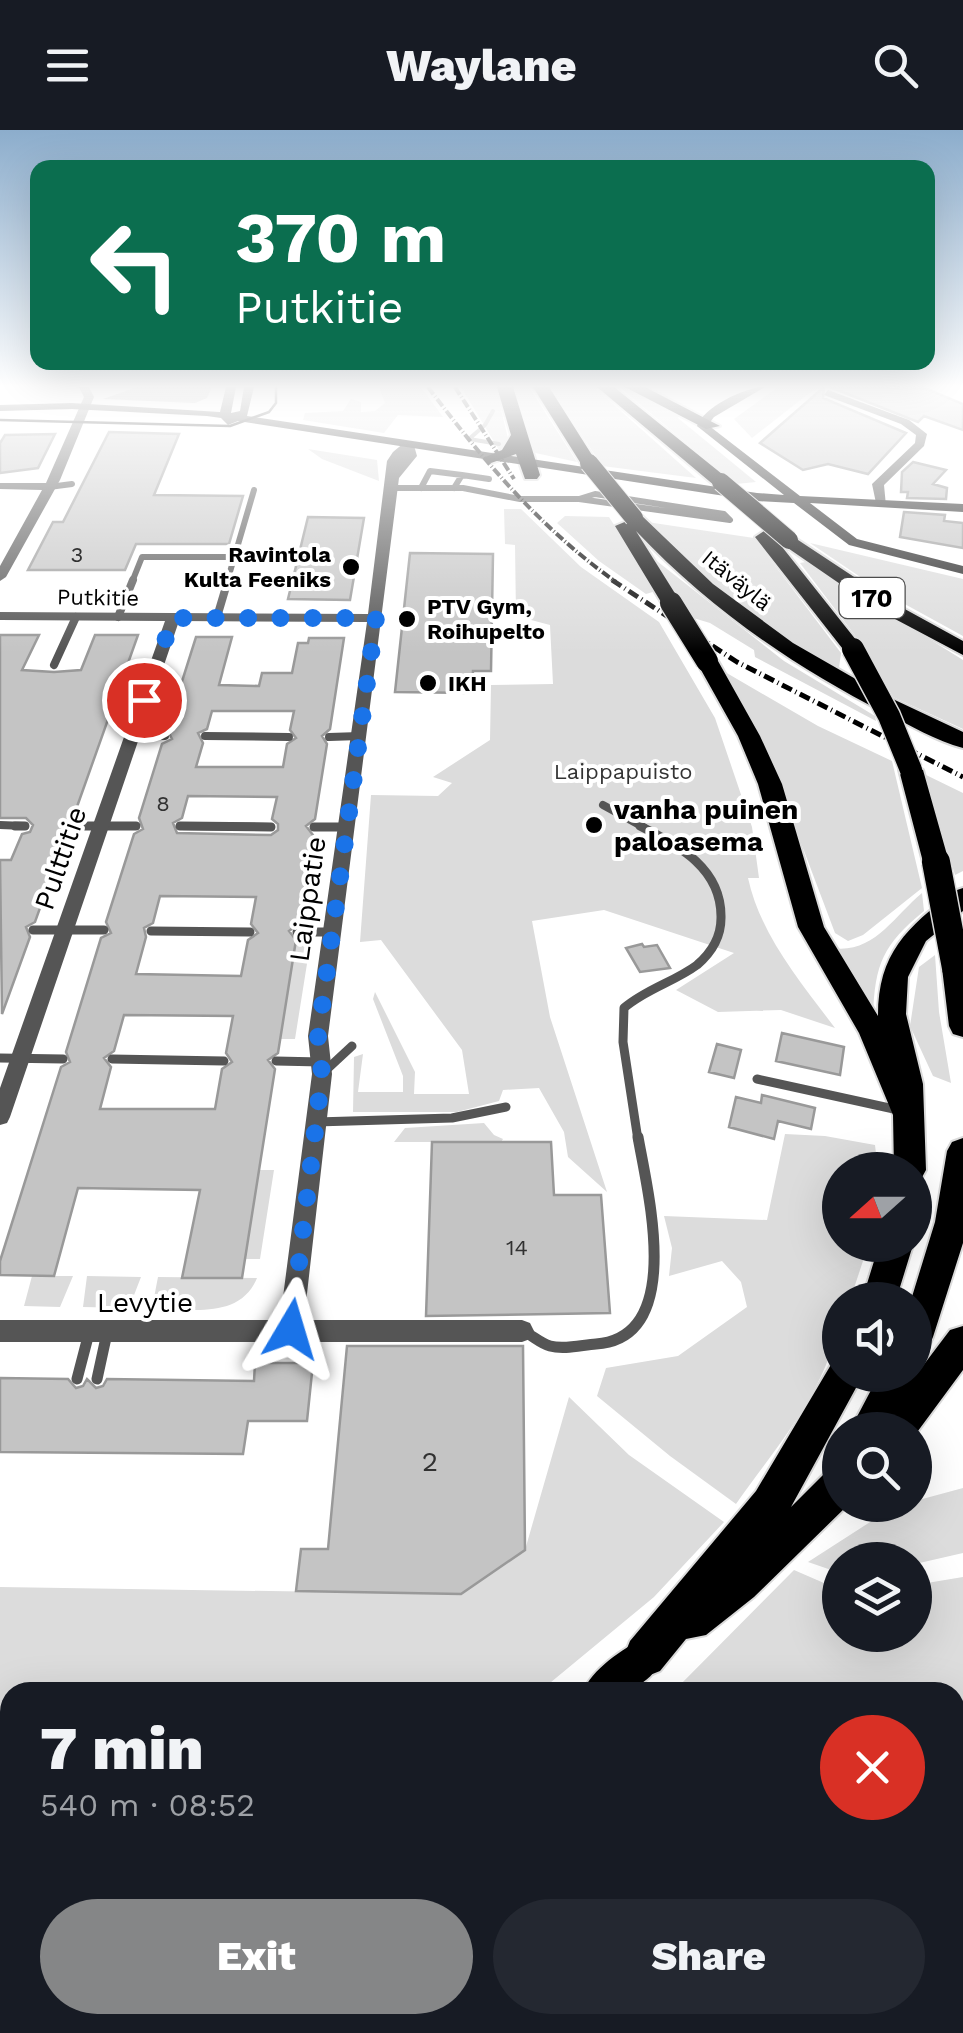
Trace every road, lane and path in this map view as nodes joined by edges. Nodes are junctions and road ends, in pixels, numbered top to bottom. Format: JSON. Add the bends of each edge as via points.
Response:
{"nodes":[{"id":1,"x":55,"y":476,"type":"edge"},
{"id":2,"x":392,"y":476,"type":"edge"},
{"id":3,"x":396,"y":476,"type":"edge"},
{"id":4,"x":565,"y":476,"type":"edge"},
{"id":5,"x":581,"y":476,"type":"edge"},
{"id":6,"x":598,"y":476,"type":"edge"},
{"id":7,"x":709,"y":476,"type":"edge"},
{"id":8,"x":765,"y":476,"type":"edge"},
{"id":9,"x":777,"y":476,"type":"edge"},
{"id":10,"x":887,"y":476,"type":"edge"},
{"id":11,"x":489,"y":480,"type":"dead end"},
{"id":12,"x":458,"y":481,"type":"junction"},
{"id":13,"x":715,"y":481,"type":"junction"},
{"id":14,"x":393,"y":482,"type":"junction"},
{"id":15,"x":424,"y":482,"type":"junction"},
{"id":16,"x":72,"y":484,"type":"dead end"},
{"id":17,"x":0,"y":486,"type":"edge"},
{"id":18,"x":50,"y":487,"type":"junction"},
{"id":19,"x":254,"y":490,"type":"dead end"},
{"id":20,"x":580,"y":499,"type":"junction"},
{"id":21,"x":796,"y":500,"type":"junction"},
{"id":22,"x":882,"y":503,"type":"junction"},
{"id":23,"x":817,"y":506,"type":"junction"},
{"id":24,"x":963,"y":508,"type":"edge"},
{"id":25,"x":626,"y":516,"type":"junction"},
{"id":26,"x":234,"y":557,"type":"junction"},
{"id":27,"x":963,"y":570,"type":"edge"},
{"id":28,"x":0,"y":577,"type":"edge"},
{"id":29,"x":0,"y":616,"type":"edge"},
{"id":30,"x":76,"y":617,"type":"junction"},
{"id":31,"x":217,"y":617,"type":"junction"},
{"id":32,"x":118,"y":618,"type":"junction"},
{"id":33,"x":173,"y":618,"type":"junction"},
{"id":34,"x":376,"y":618,"type":"junction"},
{"id":35,"x":959,"y":647,"type":"edge"},
{"id":36,"x":54,"y":666,"type":"dead end"},
{"id":37,"x":840,"y":680,"type":"junction"},
{"id":38,"x":132,"y":736,"type":"junction"},
{"id":39,"x":165,"y":736,"type":"dead end"},
{"id":40,"x":205,"y":736,"type":"dead end"},
{"id":41,"x":360,"y":736,"type":"junction"},
{"id":42,"x":289,"y":737,"type":"dead end"},
{"id":43,"x":328,"y":737,"type":"dead end"},
{"id":44,"x":963,"y":741,"type":"edge"},
{"id":45,"x":963,"y":752,"type":"edge"},
{"id":46,"x":604,"y":806,"type":"dead end"},
{"id":47,"x":0,"y":826,"type":"edge"},
{"id":48,"x":25,"y":826,"type":"dead end"},
{"id":49,"x":70,"y":826,"type":"dead end"},
{"id":50,"x":101,"y":826,"type":"junction"},
{"id":51,"x":136,"y":826,"type":"dead end"},
{"id":52,"x":180,"y":826,"type":"dead end"},
{"id":53,"x":271,"y":827,"type":"dead end"},
{"id":54,"x":314,"y":827,"type":"dead end"},
{"id":55,"x":347,"y":827,"type":"junction"},
{"id":56,"x":963,"y":896,"type":"edge"},
{"id":57,"x":32,"y":930,"type":"dead end"},
{"id":58,"x":64,"y":930,"type":"junction"},
{"id":59,"x":104,"y":930,"type":"dead end"},
{"id":60,"x":150,"y":931,"type":"dead end"},
{"id":61,"x":250,"y":932,"type":"dead end"},
{"id":62,"x":297,"y":932,"type":"dead end"},
{"id":63,"x":333,"y":932,"type":"junction"},
{"id":64,"x":963,"y":1026,"type":"edge"},
{"id":65,"x":352,"y":1046,"type":"dead end"},
{"id":66,"x":10,"y":1058,"type":"edge"},
{"id":67,"x":64,"y":1059,"type":"dead end"},
{"id":68,"x":112,"y":1060,"type":"dead end"},
{"id":69,"x":224,"y":1060,"type":"dead end"},
{"id":70,"x":276,"y":1061,"type":"dead end"},
{"id":71,"x":321,"y":1068,"type":"junction"},
{"id":72,"x":758,"y":1079,"type":"dead end"},
{"id":73,"x":506,"y":1107,"type":"dead end"},
{"id":74,"x":908,"y":1112,"type":"junction"},
{"id":75,"x":0,"y":1117,"type":"edge"},
{"id":76,"x":316,"y":1122,"type":"junction"},
{"id":77,"x":963,"y":1151,"type":"edge"},
{"id":78,"x":909,"y":1152,"type":"edge"},
{"id":79,"x":932,"y":1291,"type":"edge"},
{"id":80,"x":291,"y":1329,"type":"junction"},
{"id":81,"x":0,"y":1331,"type":"edge"},
{"id":82,"x":522,"y":1331,"type":"joint"},
{"id":83,"x":98,"y":1332,"type":"junction"},
{"id":84,"x":963,"y":1342,"type":"edge"},
{"id":85,"x":78,"y":1379,"type":"dead end"},
{"id":86,"x":97,"y":1379,"type":"dead end"},
{"id":87,"x":834,"y":1392,"type":"edge"},
{"id":88,"x":910,"y":1412,"type":"edge"},
{"id":89,"x":822,"y":1500,"type":"edge"},
{"id":90,"x":645,"y":1656,"type":"junction"},
{"id":91,"x":613,"y":1682,"type":"edge"}],
"edges":[{"from":1,"to":18,"type":"street"},
{"from":2,"to":14,"type":"street","name":"Laippatie"},
{"from":3,"to":14,"type":"street"},
{"from":4,"to":23,"type":"main road","via":[[764,508]]},
{"from":5,"to":21,"type":"main road"},
{"from":6,"to":25,"type":"highway","name":"Itäväylä","bridge":true},
{"from":7,"to":13,"type":"highway","number":"170"},
{"from":8,"to":21,"type":"main road"},
{"from":9,"to":23,"type":"main road"},
{"from":10,"to":22,"type":"street","via":[[878,484]]},
{"from":11,"to":12,"type":"lane"},
{"from":12,"to":15,"type":"lane"},
{"from":12,"to":15,"type":"lane"},
{"from":12,"to":20,"type":"lane","via":[[520,498]]},
{"from":13,"to":35,"type":"highway","number":"170","bridge":true,"via":[[852,586]]},
{"from":13,"to":64,"type":"highway","bridge":true,"via":[[853,650],[889,716],[936,862]]},
{"from":14,"to":15,"type":"lane"},
{"from":14,"to":34,"type":"street","name":"Laippatie"},
{"from":16,"to":18,"type":"lane"},
{"from":17,"to":18,"type":"street"},
{"from":18,"to":28,"type":"street"},
{"from":19,"to":26,"type":"lane"},
{"from":20,"to":20,"type":"lane","via":[[724,522],[730,520],[595,494]]},
{"from":21,"to":23,"type":"main road"},
{"from":22,"to":23,"type":"main road"},
{"from":22,"to":24,"type":"main road"},
{"from":23,"to":27,"type":"main road","via":[[854,542]]},
{"from":25,"to":37,"type":"highway","name":"Itäväylä","via":[[702,586]]},
{"from":25,"to":74,"type":"highway","bridge":true,"via":[[750,736],[811,927],[873,1032]]},
{"from":26,"to":31,"type":"lane"},
{"from":26,"to":32,"type":"lane","via":[[142,557]]},
{"from":29,"to":30,"type":"street","name":"Putkitie"},
{"from":30,"to":32,"type":"street","name":"Putkitie"},
{"from":30,"to":36,"type":"lane"},
{"from":31,"to":33,"type":"street","name":"Putkitie"},
{"from":31,"to":34,"type":"street","name":"Putkitie"},
{"from":32,"to":33,"type":"street","name":"Putkitie"},
{"from":33,"to":38,"type":"street","name":"Pulttitie"},
{"from":34,"to":41,"type":"street","name":"Laippatie"},
{"from":37,"to":44,"type":"highway","name":"Itäväylä"},
{"from":37,"to":45,"type":"highway"},
{"from":38,"to":39,"type":"lane"},
{"from":38,"to":50,"type":"street","name":"Pulttitie"},
{"from":40,"to":42,"type":"lane"},
{"from":41,"to":43,"type":"lane"},
{"from":41,"to":55,"type":"street","name":"Laippatie"},
{"from":46,"to":82,"type":"lane","via":[[705,868],[720,897],[720,933],[699,963],[624,1008],[626,1066],[654,1245],[655,1281],[646,1312],[635,1332],[600,1344],[549,1346]]},
{"from":47,"to":48,"type":"lane"},
{"from":49,"to":50,"type":"lane"},
{"from":50,"to":51,"type":"lane"},
{"from":50,"to":58,"type":"street","name":"Pulttitie"},
{"from":52,"to":53,"type":"lane"},
{"from":54,"to":55,"type":"lane"},
{"from":55,"to":63,"type":"street","name":"Laippatie"},
{"from":56,"to":74,"type":"highway","via":[[916,935],[894,976],[892,1014]]},
{"from":57,"to":58,"type":"lane"},
{"from":58,"to":59,"type":"lane"},
{"from":58,"to":66,"type":"street","name":"Pulttitie"},
{"from":60,"to":61,"type":"lane"},
{"from":62,"to":63,"type":"lane"},
{"from":63,"to":71,"type":"street","name":"Laippatie","via":[[318,1036]]},
{"from":65,"to":71,"type":"lane"},
{"from":66,"to":67,"type":"lane"},
{"from":66,"to":75,"type":"street","name":"Pulttitie"},
{"from":68,"to":69,"type":"lane"},
{"from":70,"to":71,"type":"lane"},
{"from":71,"to":76,"type":"street","name":"Laippatie"},
{"from":72,"to":74,"type":"lane"},
{"from":73,"to":76,"type":"lane","via":[[452,1118]]},
{"from":74,"to":78,"type":"highway"},
{"from":76,"to":80,"type":"street","name":"Laippatie"},
{"from":77,"to":79,"type":"highway"},
{"from":80,"to":82,"type":"street","name":"Levytie"},
{"from":80,"to":83,"type":"street","name":"Levytie"},
{"from":81,"to":83,"type":"street","name":"Levytie"},
{"from":83,"to":85,"type":"lane"},
{"from":83,"to":86,"type":"lane"},
{"from":84,"to":88,"type":"highway"},
{"from":87,"to":90,"type":"highway","via":[[770,1505]]},
{"from":89,"to":90,"type":"highway","via":[[740,1583]]},
{"from":90,"to":91,"type":"main road"}]}
